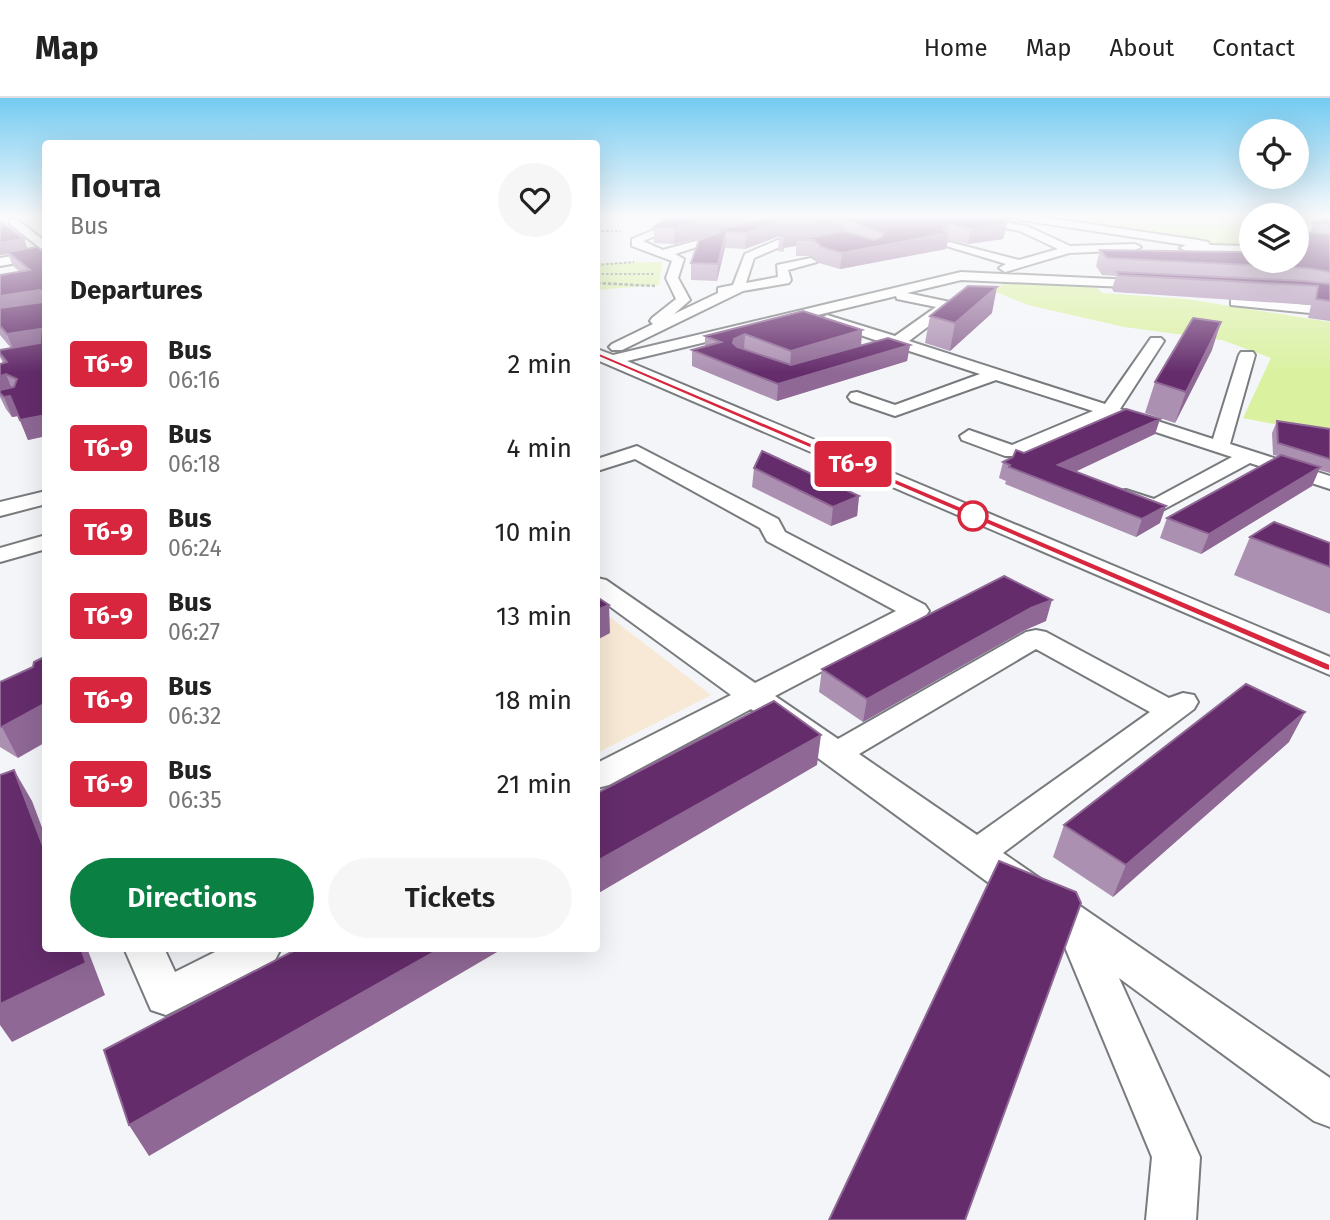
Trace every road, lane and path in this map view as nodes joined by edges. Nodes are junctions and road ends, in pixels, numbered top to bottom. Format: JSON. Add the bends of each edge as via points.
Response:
{"nodes":[{"id":1,"x":674,"y":268,"type":"edge"},
{"id":2,"x":745,"y":268,"type":"edge"},
{"id":3,"x":781,"y":268,"type":"edge"},
{"id":4,"x":1002,"y":268,"type":"edge"},
{"id":5,"x":672,"y":272,"type":"junction"},
{"id":6,"x":600,"y":274,"type":"edge"},
{"id":7,"x":975,"y":275,"type":"junction"},
{"id":8,"x":1165,"y":280,"type":"edge"},
{"id":9,"x":600,"y":283,"type":"edge"},
{"id":10,"x":931,"y":285,"type":"junction"},
{"id":11,"x":684,"y":289,"type":"junction"},
{"id":12,"x":738,"y":289,"type":"junction"},
{"id":13,"x":980,"y":291,"type":"edge"},
{"id":14,"x":1238,"y":293,"type":"edge"},
{"id":15,"x":890,"y":294,"type":"junction"},
{"id":16,"x":945,"y":304,"type":"junction"},
{"id":17,"x":964,"y":306,"type":"edge"},
{"id":18,"x":1330,"y":311,"type":"edge"},
{"id":19,"x":807,"y":312,"type":"junction"},
{"id":20,"x":1156,"y":341,"type":"dead end"},
{"id":21,"x":897,"y":342,"type":"junction"},
{"id":22,"x":861,"y":353,"type":"edge"},
{"id":23,"x":42,"y":354,"type":"edge"},
{"id":24,"x":603,"y":354,"type":"edge"},
{"id":25,"x":1247,"y":355,"type":"dead end"},
{"id":26,"x":8,"y":359,"type":"edge"},
{"id":27,"x":27,"y":373,"type":"edge"},
{"id":28,"x":996,"y":374,"type":"junction"},
{"id":29,"x":857,"y":397,"type":"dead end"},
{"id":30,"x":1109,"y":411,"type":"junction"},
{"id":31,"x":969,"y":436,"type":"dead end"},
{"id":32,"x":1220,"y":447,"type":"junction"},
{"id":33,"x":1249,"y":456,"type":"junction"},
{"id":34,"x":600,"y":464,"type":"edge"},
{"id":35,"x":1330,"y":483,"type":"edge"},
{"id":36,"x":1104,"y":487,"type":"edge"},
{"id":37,"x":42,"y":498,"type":"edge"},
{"id":38,"x":0,"y":509,"type":"edge"},
{"id":39,"x":42,"y":543,"type":"edge"},
{"id":40,"x":0,"y":555,"type":"edge"},
{"id":41,"x":600,"y":587,"type":"edge"},
{"id":42,"x":1243,"y":629,"type":"junction"},
{"id":43,"x":1330,"y":647,"type":"edge"},
{"id":44,"x":1330,"y":667,"type":"edge"},
{"id":45,"x":754,"y":696,"type":"junction"},
{"id":46,"x":836,"y":754,"type":"junction"},
{"id":47,"x":600,"y":775,"type":"edge"},
{"id":48,"x":977,"y":854,"type":"junction"},
{"id":49,"x":1074,"y":923,"type":"junction"},
{"id":50,"x":146,"y":952,"type":"edge"},
{"id":51,"x":253,"y":952,"type":"edge"},
{"id":52,"x":1330,"y":1105,"type":"edge"},
{"id":53,"x":1171,"y":1220,"type":"edge"}],
"edges":[{"from":1,"to":5,"type":"street"},
{"from":2,"to":12,"type":"street"},
{"from":3,"to":12,"type":"street","via":[[785,280]]},
{"from":4,"to":7,"type":"street"},
{"from":5,"to":6,"type":"path"},
{"from":5,"to":11,"type":"street"},
{"from":7,"to":8,"type":"street"},
{"from":7,"to":10,"type":"street"},
{"from":9,"to":11,"type":"path"},
{"from":10,"to":13,"type":"street"},
{"from":10,"to":15,"type":"street"},
{"from":11,"to":12,"type":"street"},
{"from":11,"to":24,"type":"street","via":[[670,313]]},
{"from":12,"to":24,"type":"street"},
{"from":14,"to":18,"type":"street"},
{"from":15,"to":16,"type":"street"},
{"from":15,"to":19,"type":"street"},
{"from":16,"to":17,"type":"street"},
{"from":16,"to":21,"type":"street"},
{"from":19,"to":21,"type":"street"},
{"from":19,"to":24,"type":"street"},
{"from":20,"to":30,"type":"street"},
{"from":21,"to":22,"type":"street"},
{"from":21,"to":28,"type":"street"},
{"from":23,"to":26,"type":"street"},
{"from":24,"to":42,"type":"street"},
{"from":25,"to":32,"type":"street"},
{"from":26,"to":27,"type":"street"},
{"from":28,"to":29,"type":"street","via":[[895,411]]},
{"from":28,"to":30,"type":"street"},
{"from":30,"to":31,"type":"street","via":[[1012,452]]},
{"from":30,"to":32,"type":"street"},
{"from":32,"to":33,"type":"street"},
{"from":33,"to":35,"type":"street"},
{"from":33,"to":36,"type":"street","via":[[1156,507]]},
{"from":34,"to":45,"type":"street","via":[[637,452],[770,524],[775,536],[916,611]]},
{"from":37,"to":38,"type":"street"},
{"from":39,"to":40,"type":"street"},
{"from":41,"to":45,"type":"street"},
{"from":42,"to":43,"type":"street"},
{"from":42,"to":44,"type":"street"},
{"from":45,"to":46,"type":"street"},
{"from":45,"to":47,"type":"street"},
{"from":46,"to":48,"type":"street"},
{"from":46,"to":48,"type":"street","via":[[1036,638],[1179,705]]},
{"from":48,"to":49,"type":"street"},
{"from":49,"to":52,"type":"street"},
{"from":49,"to":53,"type":"street","via":[[1177,1157]]},
{"from":50,"to":51,"type":"street","via":[[166,997]]}]}
